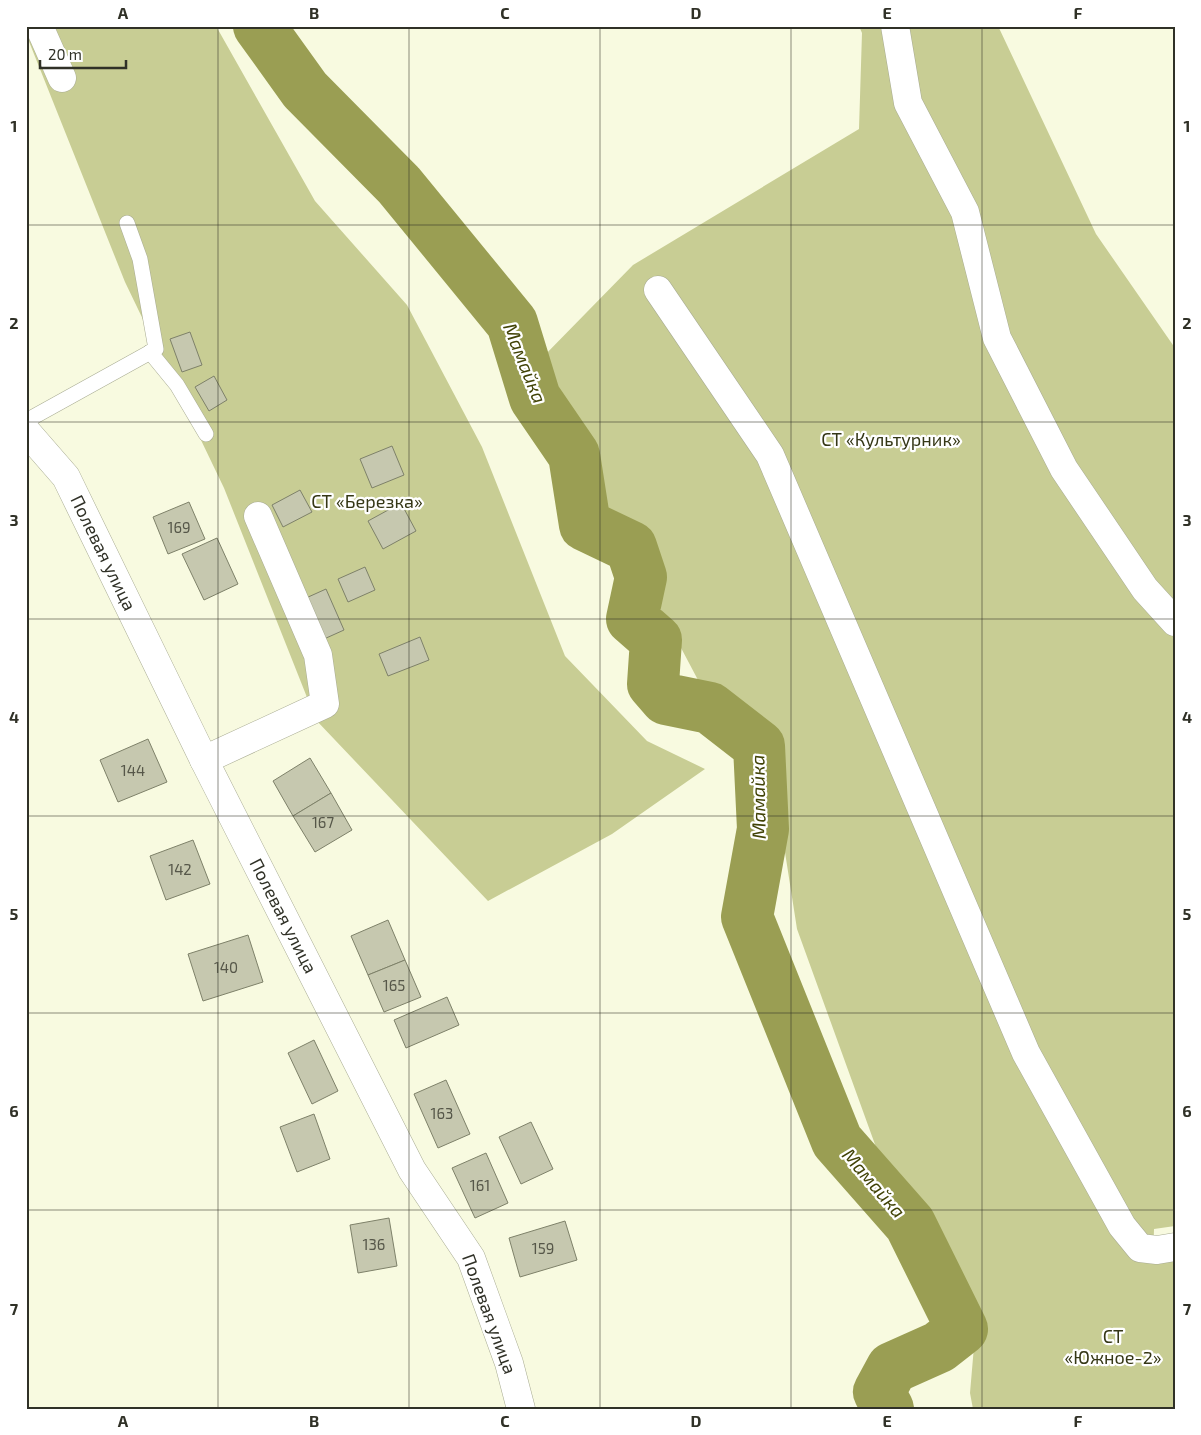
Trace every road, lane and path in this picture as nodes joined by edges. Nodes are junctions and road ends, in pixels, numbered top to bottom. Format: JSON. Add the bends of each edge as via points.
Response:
{"nodes":[{"id":1,"x":39,"y":26,"type":"edge"},
{"id":2,"x":895,"y":26,"type":"edge"},
{"id":3,"x":62,"y":78,"type":"dead end"},
{"id":4,"x":127,"y":223,"type":"dead end"},
{"id":5,"x":658,"y":290,"type":"dead end"},
{"id":6,"x":150,"y":352,"type":"junction"},
{"id":7,"x":26,"y":421,"type":"edge"},
{"id":8,"x":26,"y":431,"type":"edge"},
{"id":9,"x":206,"y":434,"type":"dead end"},
{"id":10,"x":258,"y":516,"type":"dead end"},
{"id":11,"x":1175,"y":622,"type":"edge"},
{"id":12,"x":204,"y":760,"type":"junction"},
{"id":13,"x":1175,"y":1247,"type":"edge"},
{"id":14,"x":521,"y":1409,"type":"edge"}],
"edges":[{"from":1,"to":3,"type":"street"},
{"from":2,"to":11,"type":"street","via":[[908,103],[965,212],[997,338],[1064,469],[1145,589]]},
{"from":4,"to":6,"type":"lane","via":[[140,259],[156,349]]},
{"from":5,"to":13,"type":"street","via":[[770,455],[1026,1054],[1122,1226],[1140,1248]]},
{"from":6,"to":7,"type":"lane"},
{"from":6,"to":9,"type":"lane","via":[[177,385]]},
{"from":8,"to":12,"type":"street","name":"Полевая улица","via":[[66,477]]},
{"from":10,"to":12,"type":"street","via":[[318,655],[325,704]]},
{"from":12,"to":14,"type":"street","name":"Полевая улица","via":[[412,1170],[472,1258],[509,1363]]}]}
